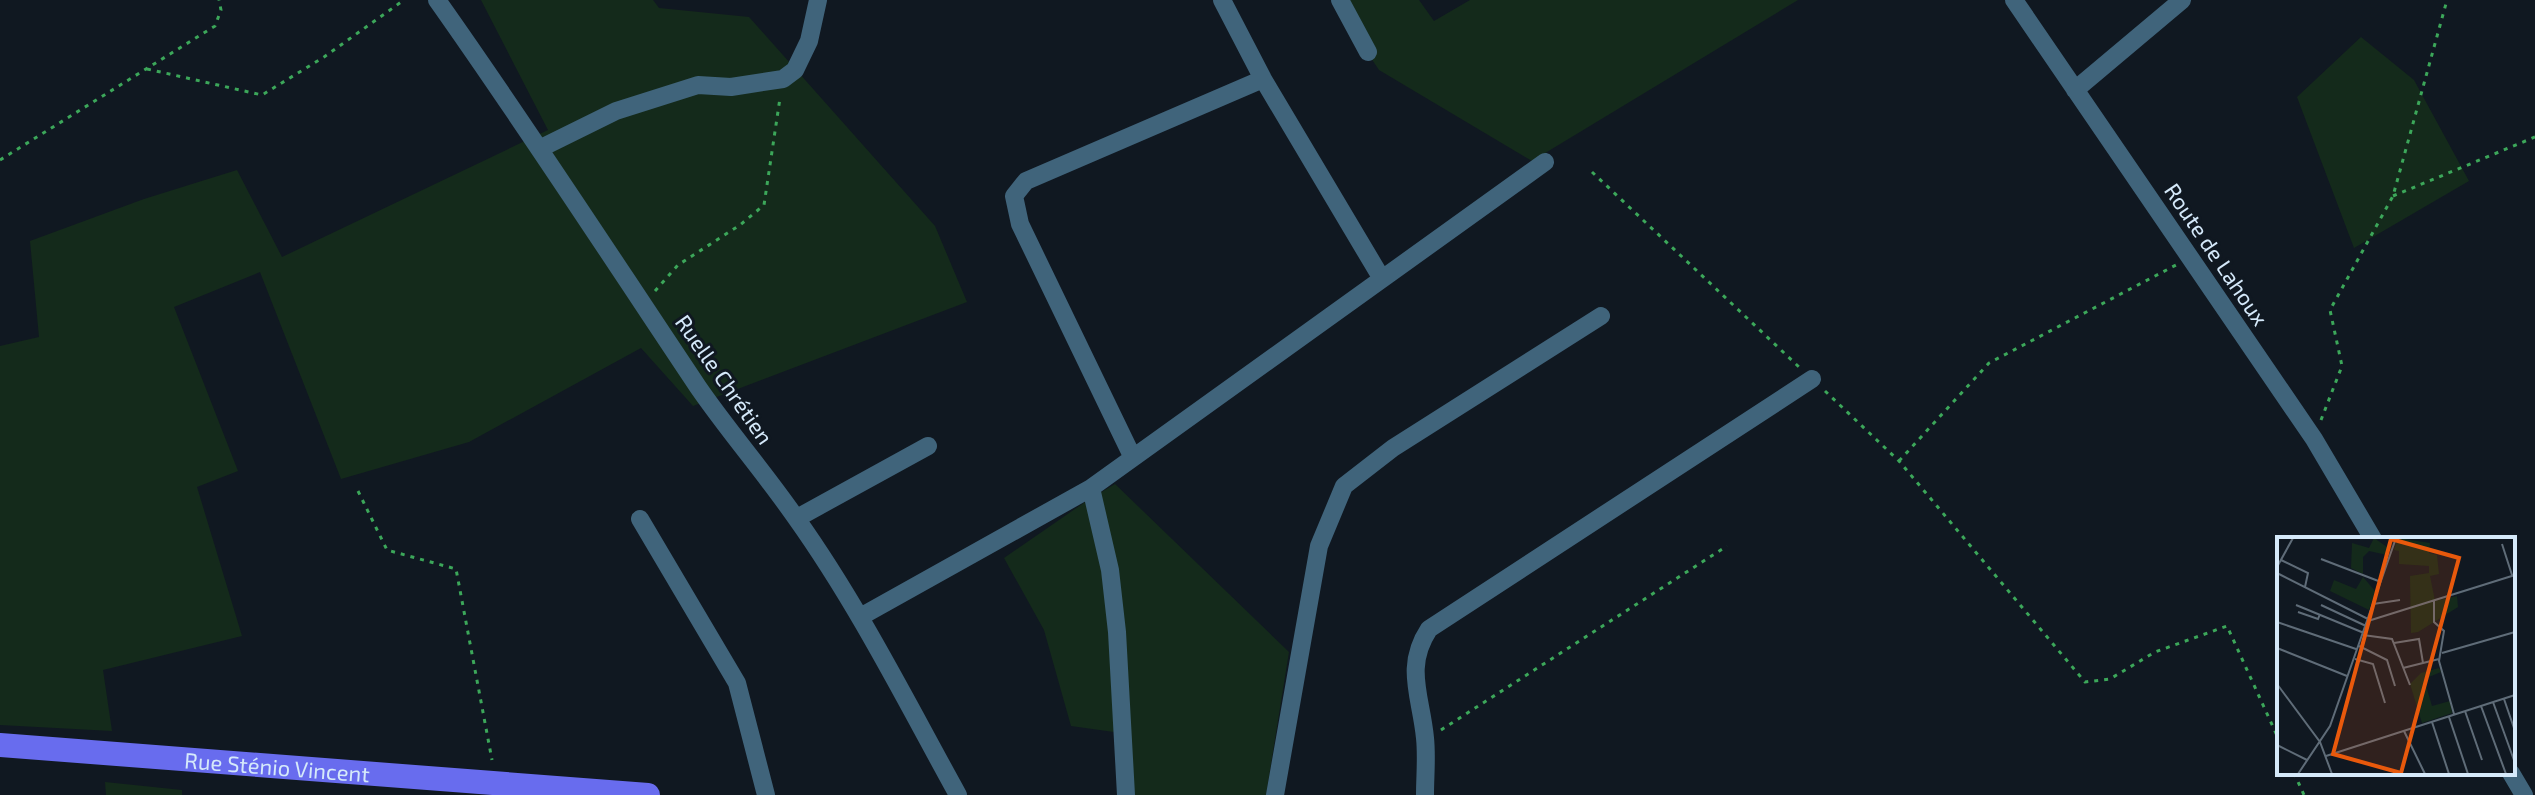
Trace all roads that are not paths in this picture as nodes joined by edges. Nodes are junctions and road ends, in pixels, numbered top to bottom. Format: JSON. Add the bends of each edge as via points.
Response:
{"nodes":[{"id":1,"x":437,"y":0,"type":"edge"},
{"id":2,"x":818,"y":0,"type":"edge"},
{"id":3,"x":1222,"y":0,"type":"edge"},
{"id":4,"x":1340,"y":0,"type":"edge"},
{"id":5,"x":2014,"y":0,"type":"edge"},
{"id":6,"x":2182,"y":0,"type":"edge"},
{"id":7,"x":1368,"y":52,"type":"dead end"},
{"id":8,"x":1263,"y":79,"type":"junction"},
{"id":9,"x":2075,"y":90,"type":"junction"},
{"id":10,"x":541,"y":148,"type":"junction"},
{"id":11,"x":1545,"y":162,"type":"dead end"},
{"id":12,"x":1382,"y":279,"type":"junction"},
{"id":13,"x":1601,"y":316,"type":"dead end"},
{"id":14,"x":1812,"y":379,"type":"road end"},
{"id":15,"x":928,"y":446,"type":"dead end"},
{"id":16,"x":1133,"y":458,"type":"junction"},
{"id":17,"x":1091,"y":488,"type":"junction"},
{"id":18,"x":797,"y":518,"type":"junction"},
{"id":19,"x":640,"y":519,"type":"dead end"},
{"id":20,"x":2372,"y":537,"type":"edge"},
{"id":21,"x":860,"y":617,"type":"junction"},
{"id":22,"x":0,"y":745,"type":"edge"},
{"id":23,"x":2512,"y":775,"type":"edge"},
{"id":24,"x":496,"y":789,"type":"edge"},
{"id":25,"x":648,"y":795,"type":"edge"},
{"id":26,"x":766,"y":795,"type":"edge"},
{"id":27,"x":958,"y":795,"type":"edge"},
{"id":28,"x":1126,"y":795,"type":"edge"},
{"id":29,"x":1275,"y":795,"type":"edge"},
{"id":30,"x":1425,"y":795,"type":"edge"},
{"id":31,"x":2524,"y":795,"type":"edge"}],
"edges":[{"from":1,"to":10,"type":"street","name":"Ruelle Chrétien"},
{"from":2,"to":10,"type":"street","via":[[809,41],[795,70],[783,79],[731,87],[698,85],[616,111]]},
{"from":3,"to":8,"type":"street"},
{"from":4,"to":7,"type":"street"},
{"from":5,"to":9,"type":"street","name":"Route de Lahoux"},
{"from":6,"to":9,"type":"street"},
{"from":8,"to":12,"type":"street"},
{"from":8,"to":16,"type":"street","via":[[1026,181],[1014,196],[1020,224]]},
{"from":9,"to":20,"type":"street","name":"Route de Lahoux","via":[[2314,439]]},
{"from":10,"to":18,"type":"street","name":"Ruelle Chrétien","via":[[716,414]]},
{"from":11,"to":12,"type":"street"},
{"from":12,"to":16,"type":"street"},
{"from":13,"to":29,"type":"street","via":[[1393,448],[1344,486],[1319,546]]},
{"from":14,"to":30,"type":"street","via":[[1429,629],[1414,666],[1425,740]]},
{"from":15,"to":18,"type":"street"},
{"from":16,"to":17,"type":"street"},
{"from":17,"to":21,"type":"street"},
{"from":17,"to":28,"type":"street","via":[[1110,570]]},
{"from":18,"to":21,"type":"street","name":"Ruelle Chrétien"},
{"from":19,"to":26,"type":"street","via":[[737,683]]},
{"from":21,"to":27,"type":"street","name":"Ruelle Chrétien"},
{"from":22,"to":24,"type":"main road","name":"Rue Sténio Vincent"},
{"from":23,"to":31,"type":"street"},
{"from":24,"to":25,"type":"main road","name":"Rue Sténio Vincent"}]}
